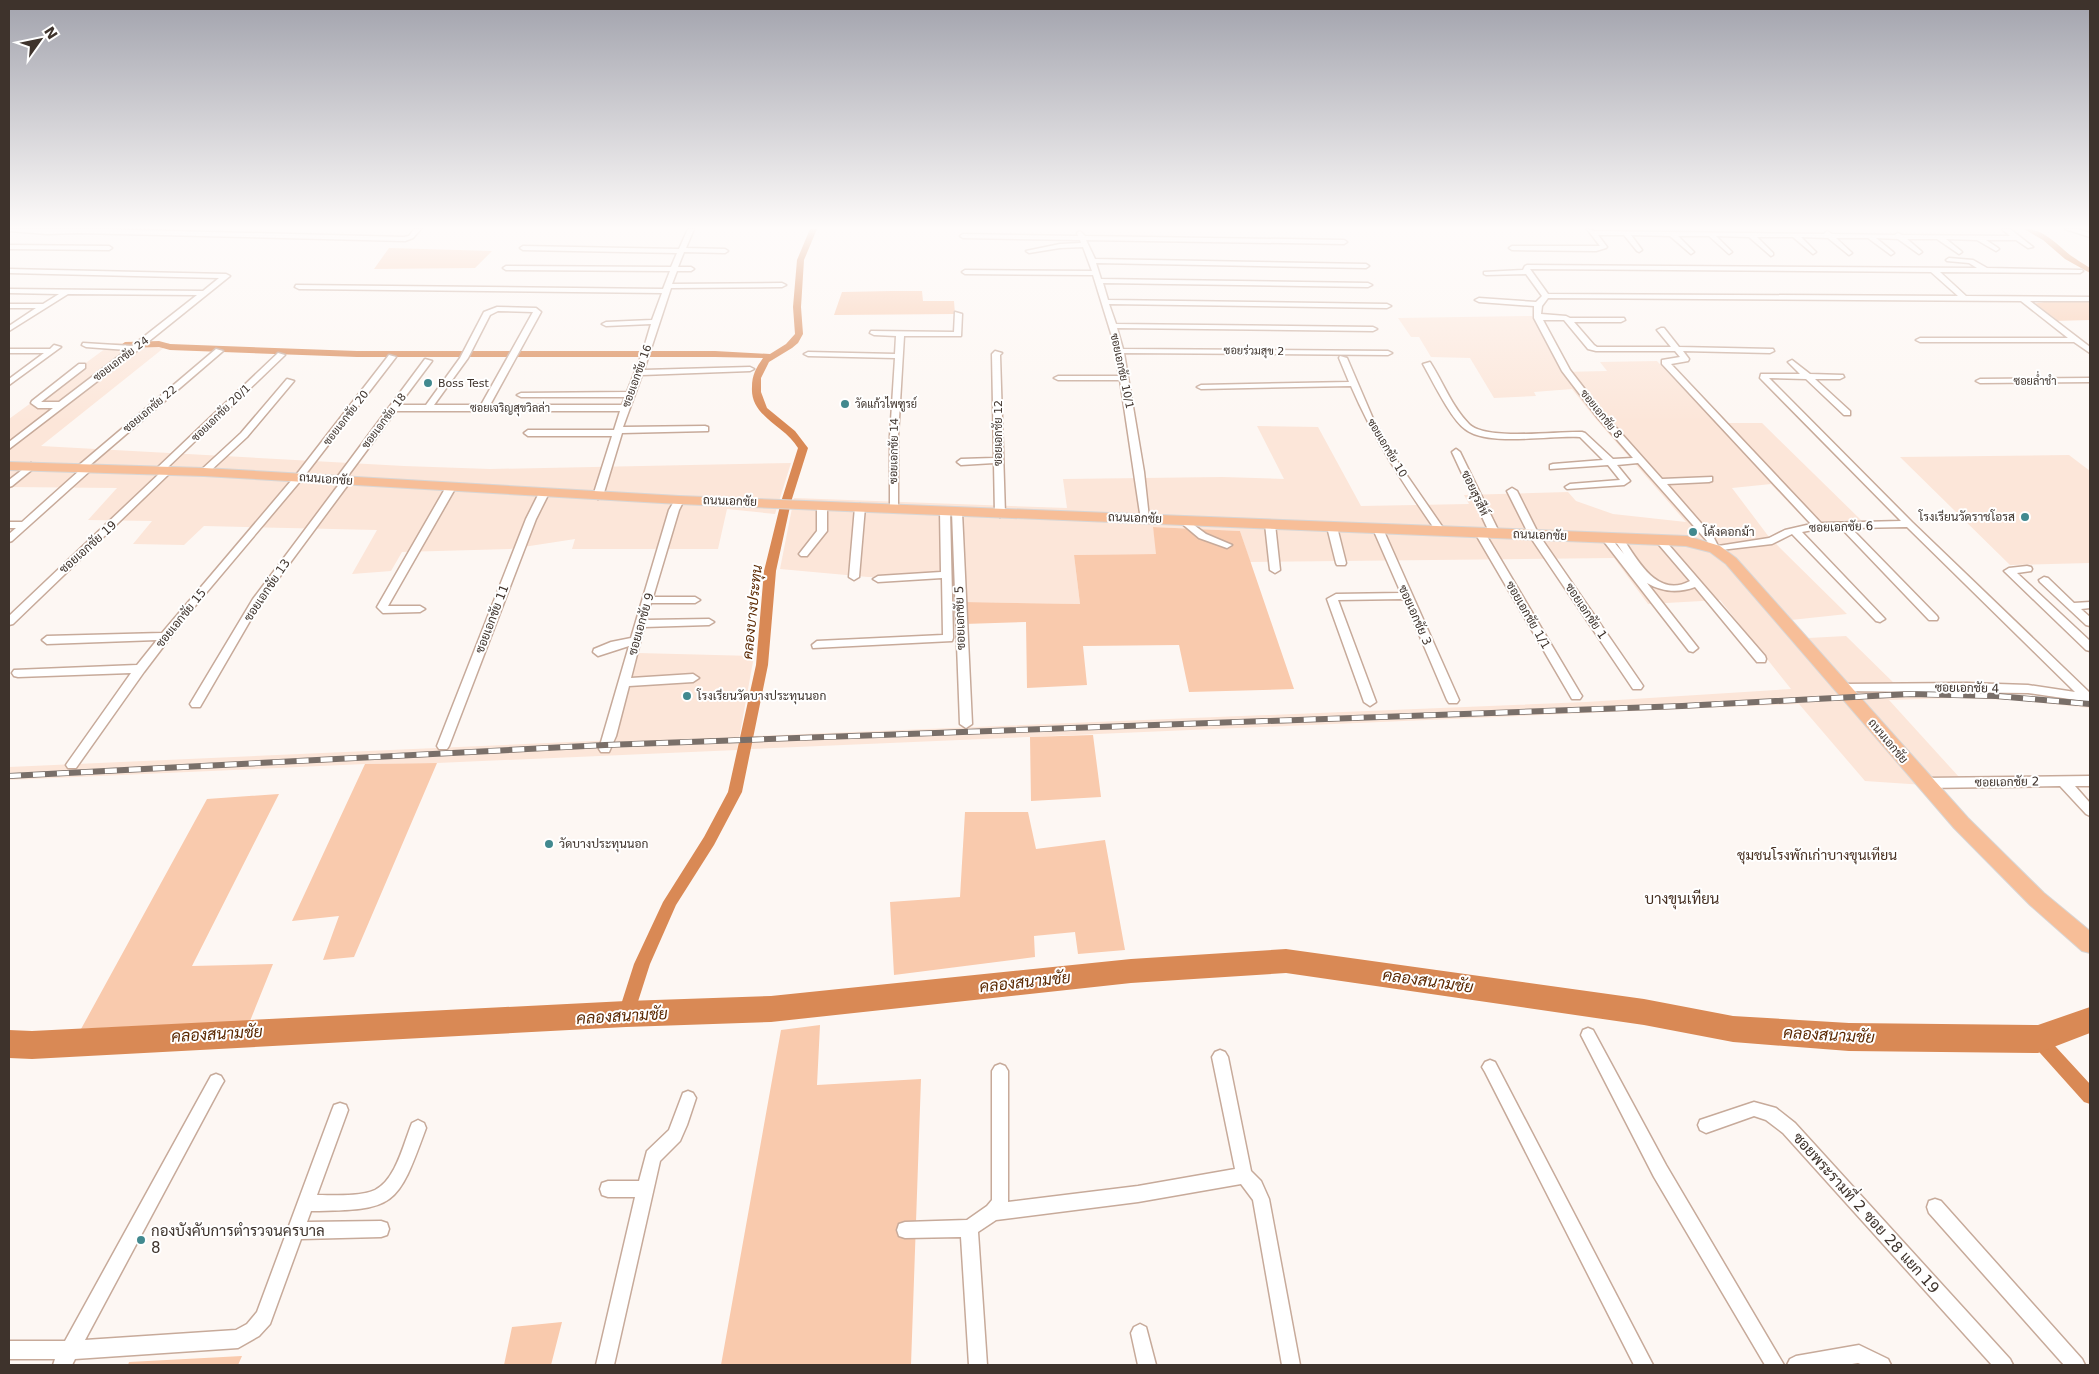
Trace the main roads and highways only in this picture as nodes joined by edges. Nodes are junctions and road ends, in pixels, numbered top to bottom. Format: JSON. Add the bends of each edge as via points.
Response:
{"nodes":[{"id":1,"x":9,"y":466,"type":"edge"},
{"id":2,"x":2090,"y":944,"type":"edge"}],
"edges":[{"from":1,"to":2,"type":"main road","name":"ถนนเอกชัย","via":[[204,472],[679,500],[1687,541],[1716,549],[1731,561],[1924,783],[2009,872]]}]}
